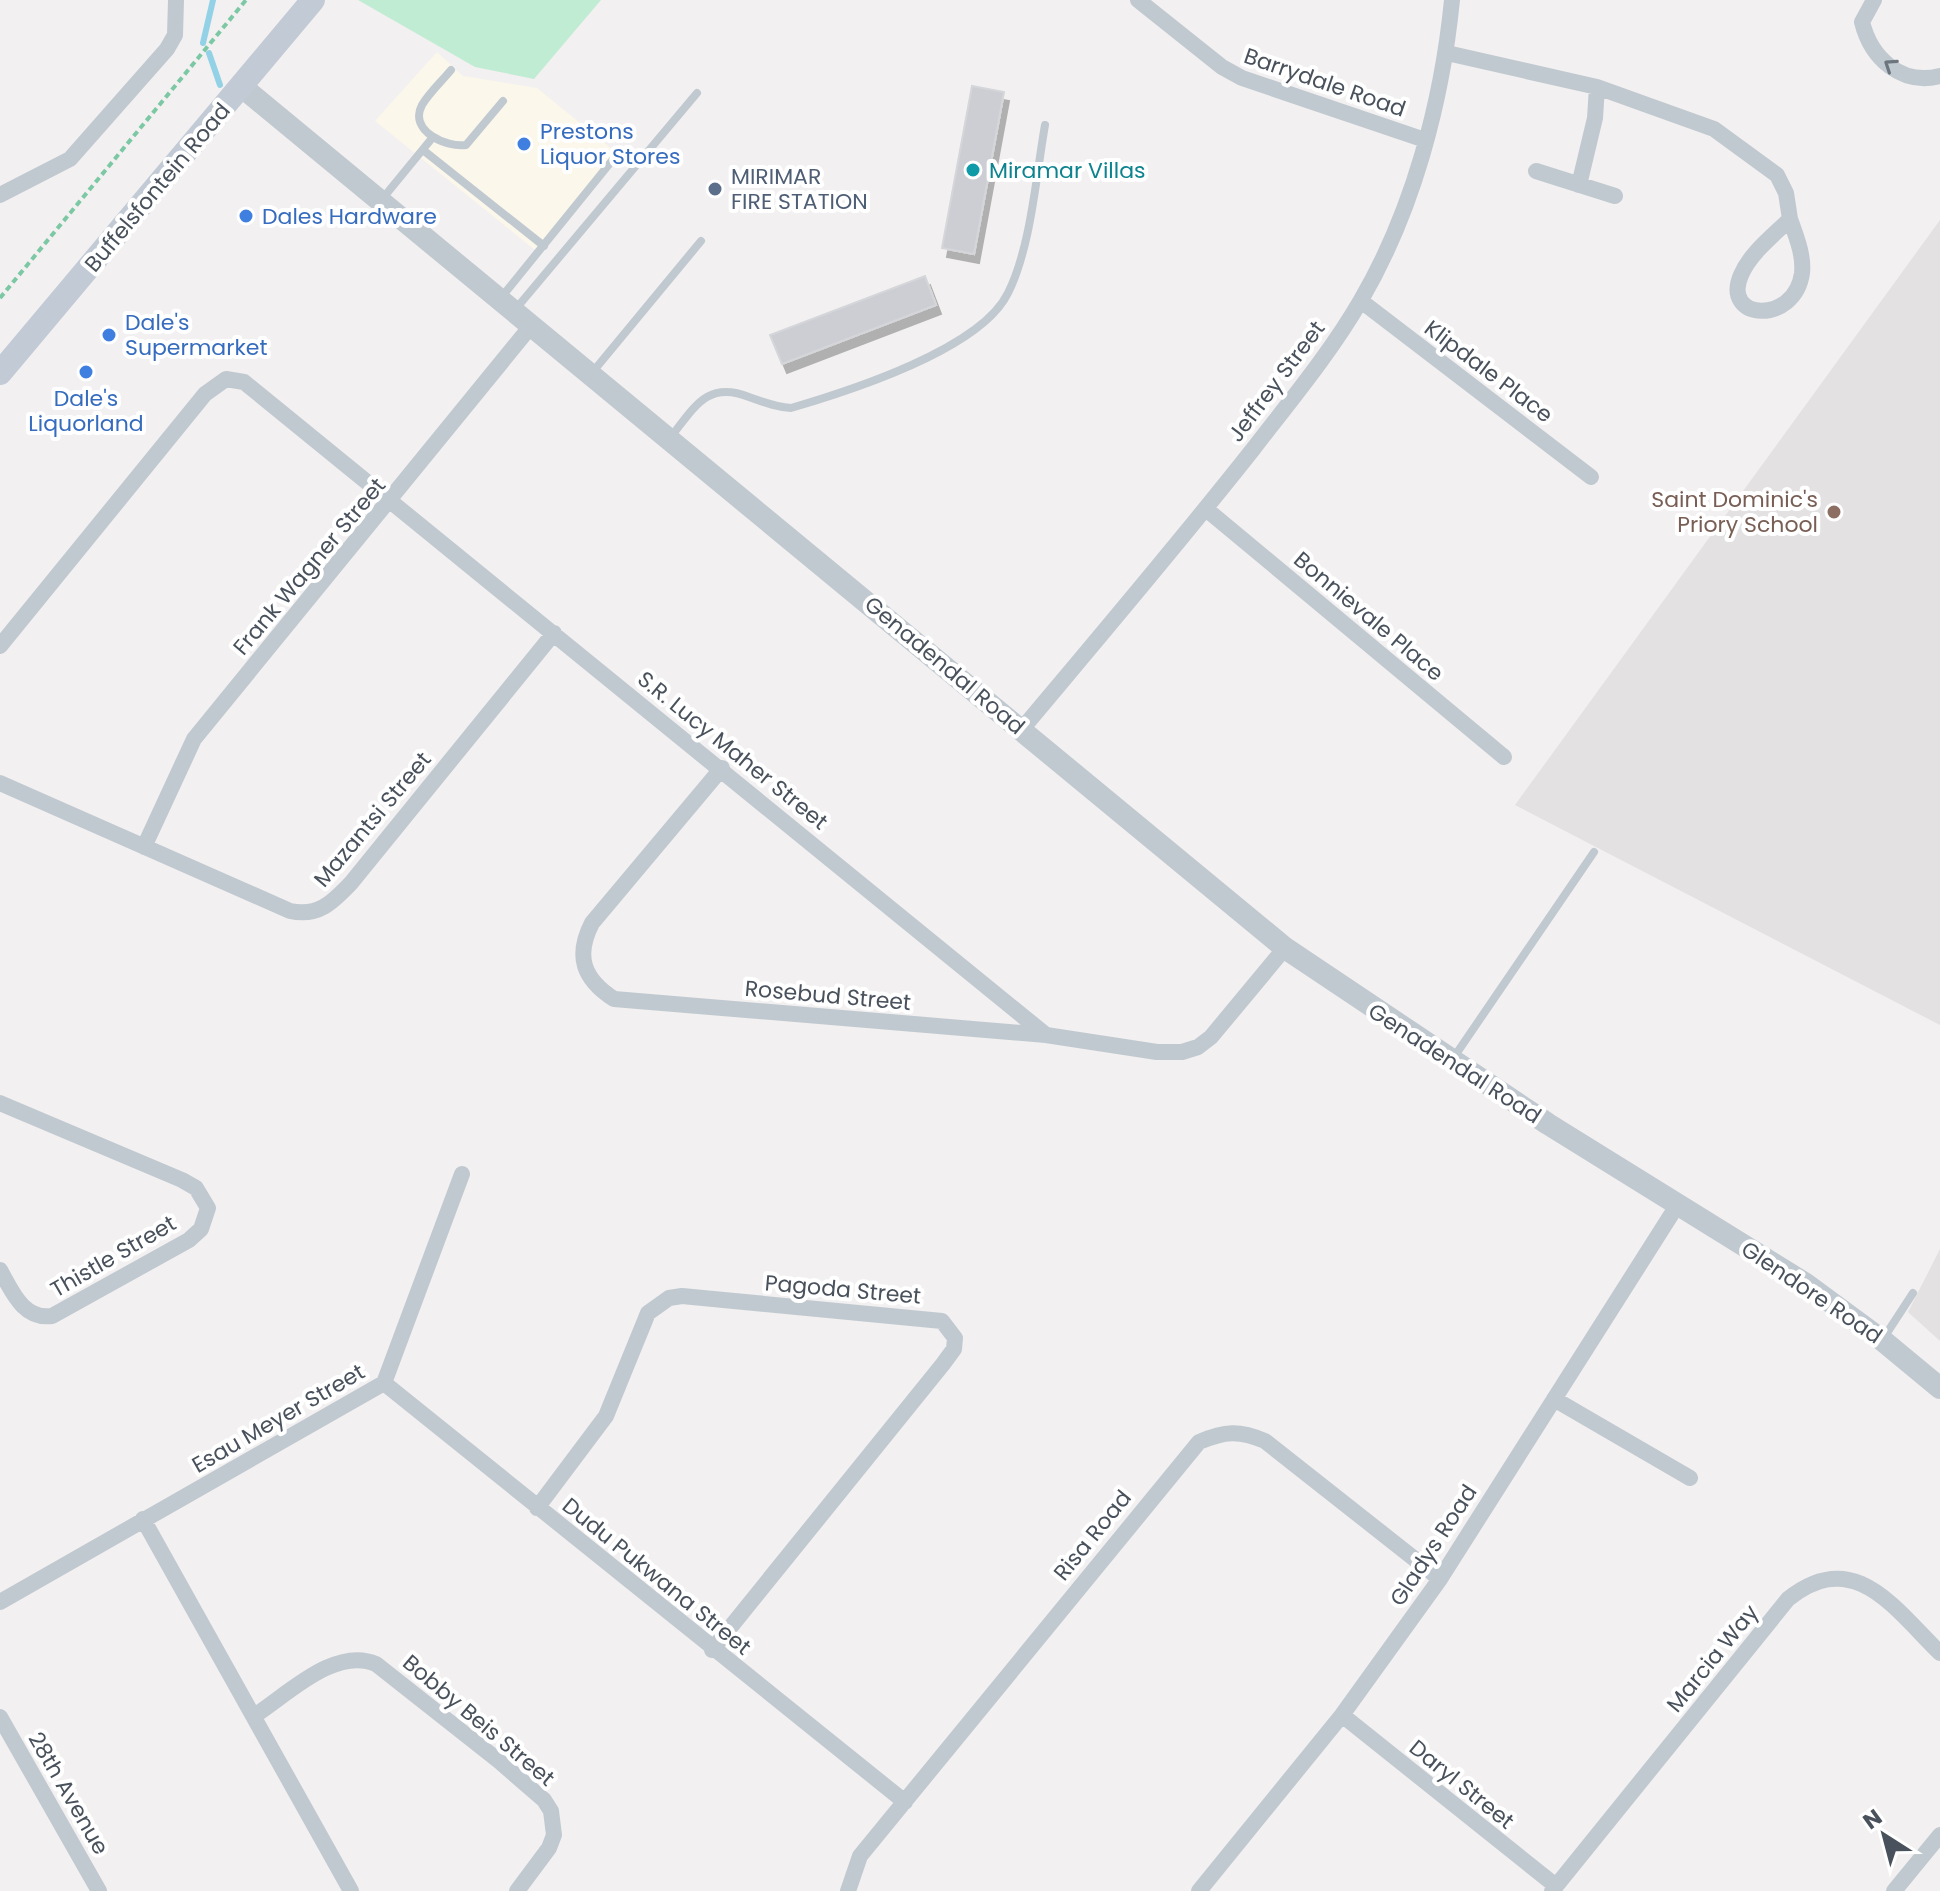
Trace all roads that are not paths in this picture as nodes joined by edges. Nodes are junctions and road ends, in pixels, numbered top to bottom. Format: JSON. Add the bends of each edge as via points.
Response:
{"nodes":[{"id":1,"x":176,"y":0,"type":"edge"},
{"id":2,"x":313,"y":0,"type":"edge"},
{"id":3,"x":1138,"y":0,"type":"edge"},
{"id":4,"x":1452,"y":0,"type":"edge"},
{"id":5,"x":1874,"y":0,"type":"edge"},
{"id":6,"x":1447,"y":53,"type":"junction"},
{"id":7,"x":451,"y":70,"type":"dead end"},
{"id":8,"x":1940,"y":76,"type":"edge"},
{"id":9,"x":241,"y":86,"type":"junction"},
{"id":10,"x":1597,"y":87,"type":"junction"},
{"id":11,"x":697,"y":93,"type":"dead end"},
{"id":12,"x":503,"y":101,"type":"dead end"},
{"id":13,"x":1045,"y":125,"type":"dead end"},
{"id":14,"x":433,"y":137,"type":"junction"},
{"id":15,"x":1425,"y":140,"type":"junction"},
{"id":16,"x":423,"y":150,"type":"junction"},
{"id":17,"x":619,"y":152,"type":"dead end"},
{"id":18,"x":1536,"y":171,"type":"dead end"},
{"id":19,"x":1579,"y":185,"type":"junction"},
{"id":20,"x":0,"y":195,"type":"edge"},
{"id":21,"x":1615,"y":196,"type":"dead end"},
{"id":22,"x":380,"y":202,"type":"junction"},
{"id":23,"x":1790,"y":219,"type":"junction"},
{"id":24,"x":701,"y":241,"type":"dead end"},
{"id":25,"x":544,"y":246,"type":"junction"},
{"id":26,"x":1361,"y":301,"type":"junction"},
{"id":27,"x":514,"y":313,"type":"junction"},
{"id":28,"x":0,"y":373,"type":"edge"},
{"id":29,"x":591,"y":375,"type":"junction"},
{"id":30,"x":670,"y":438,"type":"junction"},
{"id":31,"x":1591,"y":477,"type":"dead end"},
{"id":32,"x":391,"y":501,"type":"junction"},
{"id":33,"x":1206,"y":509,"type":"junction"},
{"id":34,"x":554,"y":633,"type":"junction"},
{"id":35,"x":0,"y":646,"type":"edge"},
{"id":36,"x":1022,"y":729,"type":"junction"},
{"id":37,"x":1504,"y":757,"type":"dead end"},
{"id":38,"x":722,"y":768,"type":"junction"},
{"id":39,"x":0,"y":783,"type":"edge"},
{"id":40,"x":144,"y":847,"type":"junction"},
{"id":41,"x":1594,"y":852,"type":"dead end"},
{"id":42,"x":1285,"y":948,"type":"junction"},
{"id":43,"x":1046,"y":1035,"type":"junction"},
{"id":44,"x":1451,"y":1061,"type":"junction"},
{"id":45,"x":0,"y":1103,"type":"edge"},
{"id":46,"x":462,"y":1174,"type":"dead end"},
{"id":47,"x":1678,"y":1204,"type":"junction"},
{"id":48,"x":0,"y":1270,"type":"edge"},
{"id":49,"x":1913,"y":1293,"type":"dead end"},
{"id":50,"x":1882,"y":1340,"type":"junction"},
{"id":51,"x":384,"y":1383,"type":"junction"},
{"id":52,"x":1940,"y":1388,"type":"edge"},
{"id":53,"x":1554,"y":1399,"type":"junction"},
{"id":54,"x":1690,"y":1478,"type":"dead end"},
{"id":55,"x":537,"y":1508,"type":"junction"},
{"id":56,"x":143,"y":1519,"type":"junction"},
{"id":57,"x":1440,"y":1579,"type":"junction"},
{"id":58,"x":0,"y":1602,"type":"edge"},
{"id":59,"x":712,"y":1650,"type":"junction"},
{"id":60,"x":1940,"y":1653,"type":"edge"},
{"id":61,"x":1342,"y":1715,"type":"junction"},
{"id":62,"x":254,"y":1716,"type":"junction"},
{"id":63,"x":0,"y":1717,"type":"edge"},
{"id":64,"x":905,"y":1802,"type":"junction"},
{"id":65,"x":1940,"y":1835,"type":"edge"},
{"id":66,"x":1554,"y":1889,"type":"edge"},
{"id":67,"x":99,"y":1891,"type":"edge"},
{"id":68,"x":351,"y":1891,"type":"edge"},
{"id":69,"x":517,"y":1891,"type":"edge"},
{"id":70,"x":848,"y":1891,"type":"edge"},
{"id":71,"x":1199,"y":1891,"type":"edge"},
{"id":72,"x":1894,"y":1891,"type":"edge"}],
"edges":[{"from":1,"to":20,"type":"street","via":[[175,35],[167,49],[83,147],[55,168]]},
{"from":2,"to":9,"type":"main road","name":"Buffelsfontein Road"},
{"from":3,"to":15,"type":"street","name":"Barrydale Road","via":[[1242,78]]},
{"from":4,"to":6,"type":"street","name":"Jeffrey Street"},
{"from":8,"to":5,"type":"street","one_way":true,"via":[[1917,79],[1872,51],[1862,22]]},
{"from":6,"to":10,"type":"street"},
{"from":6,"to":15,"type":"street","name":"Jeffrey Street"},
{"from":7,"to":14,"type":"lane","via":[[421,107],[423,125]]},
{"from":9,"to":22,"type":"street","name":"Genadendal Road"},
{"from":9,"to":28,"type":"main road","name":"Buffelsfontein Road"},
{"from":10,"to":19,"type":"street"},
{"from":10,"to":23,"type":"street","via":[[1721,133],[1777,175]]},
{"from":11,"to":27,"type":"lane"},
{"from":12,"to":14,"type":"lane","via":[[466,145],[444,144]]},
{"from":13,"to":30,"type":"lane","via":[[1022,249],[1008,293],[979,327],[935,354],[791,408],[720,390],[697,404]]},
{"from":14,"to":16,"type":"lane"},
{"from":15,"to":26,"type":"street","name":"Jeffrey Street","via":[[1391,239]]},
{"from":16,"to":22,"type":"lane"},
{"from":16,"to":25,"type":"lane"},
{"from":17,"to":25,"type":"lane"},
{"from":18,"to":19,"type":"street"},
{"from":19,"to":21,"type":"street"},
{"from":22,"to":27,"type":"street","name":"Genadendal Road"},
{"from":23,"to":23,"type":"street","via":[[1801,255],[1796,288],[1776,311],[1751,309],[1737,288],[1741,275]]},
{"from":24,"to":29,"type":"lane"},
{"from":25,"to":27,"type":"lane"},
{"from":26,"to":31,"type":"street","name":"Klipdale Place"},
{"from":26,"to":33,"type":"street","name":"Jeffrey Street"},
{"from":27,"to":29,"type":"street","name":"Genadendal Road"},
{"from":27,"to":32,"type":"street","name":"Frank Wagner Street"},
{"from":29,"to":30,"type":"street","name":"Genadendal Road"},
{"from":30,"to":36,"type":"street","name":"Genadendal Road"},
{"from":32,"to":34,"type":"street","name":"S.R. Lucy Maher Street"},
{"from":32,"to":35,"type":"street","via":[[244,382],[226,379],[205,394]]},
{"from":32,"to":40,"type":"street","name":"Frank Wagner Street","via":[[194,739]]},
{"from":33,"to":36,"type":"street","name":"Jeffrey Street"},
{"from":33,"to":37,"type":"street","name":"Bonnievale Place"},
{"from":34,"to":38,"type":"street","name":"S.R. Lucy Maher Street"},
{"from":34,"to":40,"type":"street","name":"Mazantsi Street","via":[[327,907],[315,913],[290,911]]},
{"from":36,"to":42,"type":"street","name":"Genadendal Road"},
{"from":38,"to":43,"type":"street","name":"S.R. Lucy Maher Street"},
{"from":38,"to":43,"type":"street","name":"Rosebud Street","via":[[592,923],[581,952],[583,968],[602,991],[634,1002]]},
{"from":39,"to":40,"type":"street","name":"Mazantsi Street"},
{"from":41,"to":44,"type":"lane"},
{"from":42,"to":43,"type":"street","name":"Rosebud Street","via":[[1198,1047],[1157,1052]]},
{"from":42,"to":44,"type":"street","name":"Genadendal Road"},
{"from":44,"to":47,"type":"street","name":"Genadendal Road"},
{"from":45,"to":48,"type":"street","name":"Thistle Street","via":[[182,1180],[204,1197],[208,1208],[201,1229],[189,1240],[52,1316],[27,1311]]},
{"from":46,"to":51,"type":"street","name":"Esau Meyer Street"},
{"from":47,"to":50,"type":"street","name":"Glendore Road","via":[[1806,1284]]},
{"from":47,"to":53,"type":"street","name":"Gladys Road"},
{"from":49,"to":50,"type":"lane"},
{"from":50,"to":52,"type":"street","name":"Glendore Road"},
{"from":51,"to":55,"type":"street","name":"Dudu Pukwana Street"},
{"from":51,"to":56,"type":"street","name":"Esau Meyer Street"},
{"from":53,"to":54,"type":"street"},
{"from":53,"to":57,"type":"street","name":"Gladys Road"},
{"from":55,"to":59,"type":"street","name":"Dudu Pukwana Street"},
{"from":55,"to":59,"type":"street","name":"Pagoda Street","via":[[606,1416],[648,1313],[669,1298],[942,1321],[955,1338],[954,1349]]},
{"from":56,"to":58,"type":"street","name":"Esau Meyer Street"},
{"from":56,"to":62,"type":"street"},
{"from":57,"to":61,"type":"street","name":"Gladys Road"},
{"from":57,"to":64,"type":"street","name":"Risa Road","via":[[1265,1441],[1241,1431],[1222,1432],[1199,1442],[1181,1460]]},
{"from":59,"to":64,"type":"street","name":"Dudu Pukwana Street"},
{"from":60,"to":66,"type":"street","name":"Marcia Way","via":[[1877,1592],[1851,1578],[1829,1576],[1809,1582],[1788,1599]]},
{"from":61,"to":66,"type":"street","name":"Daryl Street"},
{"from":61,"to":71,"type":"street","name":"Gladys Road"},
{"from":62,"to":68,"type":"street"},
{"from":62,"to":69,"type":"street","name":"Bobby Beis Street","via":[[344,1660],[376,1664],[499,1761],[551,1811],[554,1835],[549,1848]]},
{"from":63,"to":67,"type":"street","name":"28th Avenue"},
{"from":64,"to":70,"type":"street","name":"Risa Road","via":[[860,1856]]},
{"from":65,"to":72,"type":"street"}]}
